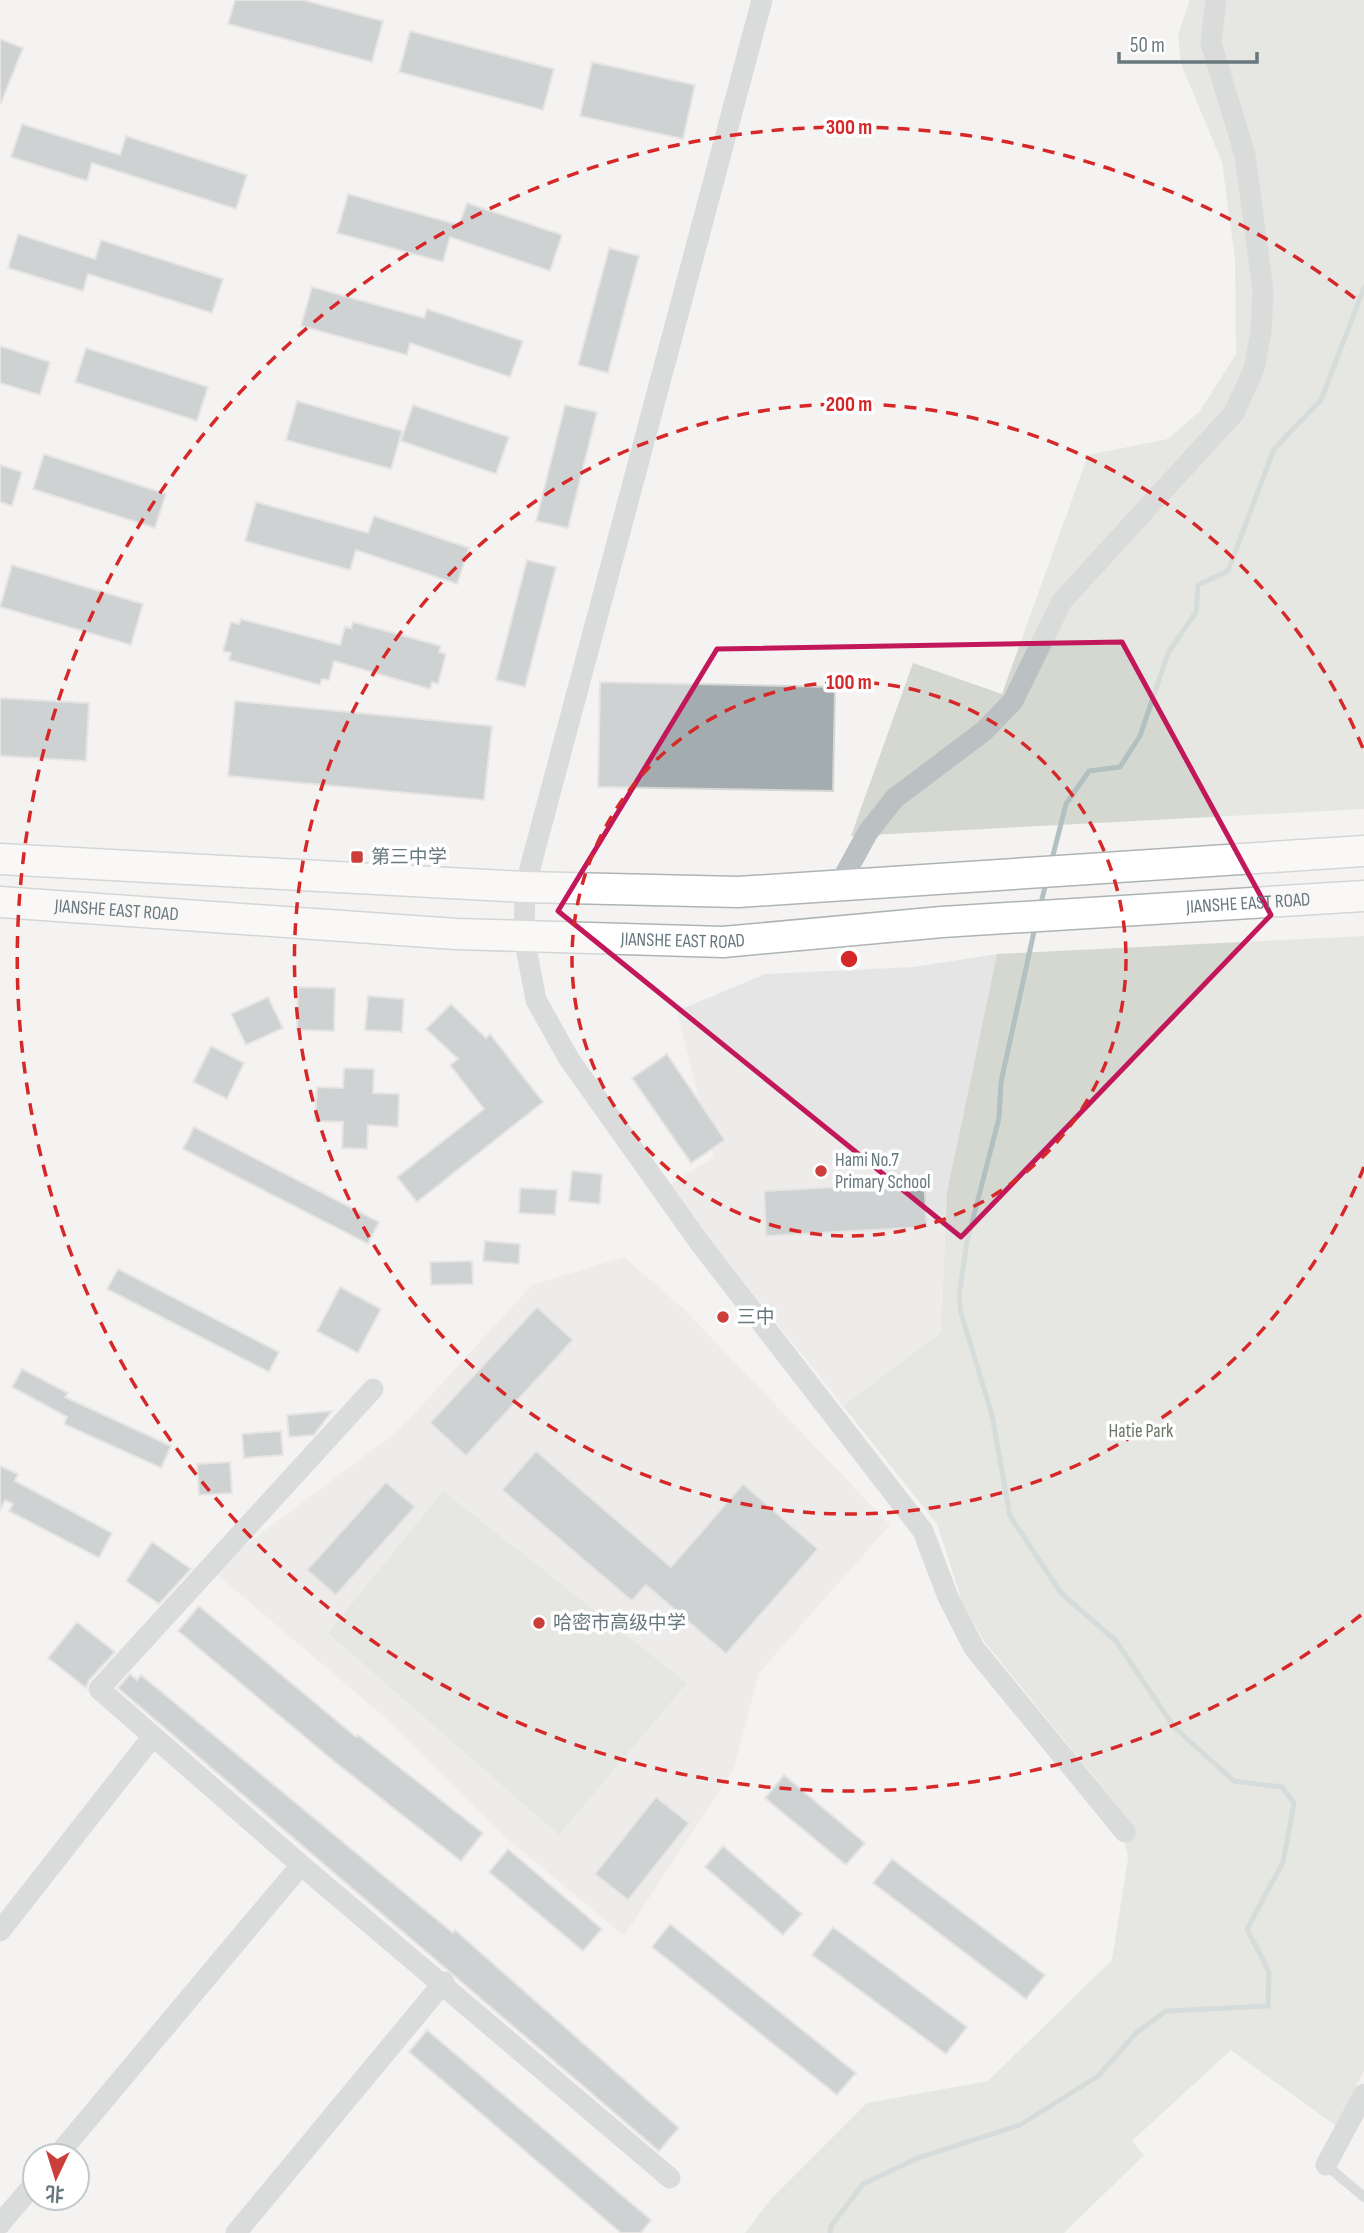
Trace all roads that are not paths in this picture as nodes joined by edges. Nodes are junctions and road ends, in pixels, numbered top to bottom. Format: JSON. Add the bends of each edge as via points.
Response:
{"nodes":[{"id":1,"x":762,"y":0,"type":"edge"},
{"id":2,"x":1216,"y":0,"type":"edge"},
{"id":3,"x":1364,"y":851,"type":"edge"},
{"id":4,"x":0,"y":859,"type":"edge"},
{"id":5,"x":839,"y":885,"type":"junction"},
{"id":6,"x":526,"y":887,"type":"junction"},
{"id":7,"x":1364,"y":896,"type":"edge"},
{"id":8,"x":0,"y":902,"type":"edge"},
{"id":9,"x":524,"y":937,"type":"junction"},
{"id":10,"x":373,"y":1389,"type":"dead end"},
{"id":11,"x":153,"y":1736,"type":"junction"},
{"id":12,"x":1125,"y":1832,"type":"dead end"},
{"id":13,"x":301,"y":1866,"type":"junction"},
{"id":14,"x":0,"y":1931,"type":"edge"},
{"id":15,"x":444,"y":1982,"type":"dead end"},
{"id":16,"x":1364,"y":2094,"type":"edge"},
{"id":17,"x":69,"y":2142,"type":"edge"},
{"id":18,"x":1326,"y":2165,"type":"joint"},
{"id":19,"x":670,"y":2178,"type":"dead end"},
{"id":20,"x":1364,"y":2197,"type":"edge"},
{"id":21,"x":21,"y":2199,"type":"edge"},
{"id":22,"x":0,"y":2224,"type":"edge"},
{"id":23,"x":236,"y":2233,"type":"edge"}],
"edges":[{"from":1,"to":6,"type":"street"},
{"from":2,"to":5,"type":"street","via":[[1211,43],[1245,155],[1263,291],[1254,369],[1234,413],[1062,601],[1013,701],[984,731],[895,798],[868,832]]},
{"from":3,"to":5,"type":"main road"},
{"from":4,"to":6,"type":"main road"},
{"from":5,"to":6,"type":"main road","via":[[738,891]]},
{"from":6,"to":9,"type":"street"},
{"from":7,"to":9,"type":"main road","name":"JIANSHE EAST ROAD","via":[[942,922],[723,942]]},
{"from":8,"to":9,"type":"main road","name":"JIANSHE EAST ROAD"},
{"from":9,"to":12,"type":"street","via":[[536,1000],[569,1059],[699,1242],[923,1531],[947,1597],[974,1648]]},
{"from":10,"to":11,"type":"street","via":[[99,1689]]},
{"from":11,"to":13,"type":"street"},
{"from":11,"to":14,"type":"street"},
{"from":13,"to":17,"type":"street"},
{"from":13,"to":19,"type":"street"},
{"from":15,"to":23,"type":"street"},
{"from":16,"to":18,"type":"street"},
{"from":18,"to":20,"type":"lane"},
{"from":21,"to":22,"type":"street"}]}
